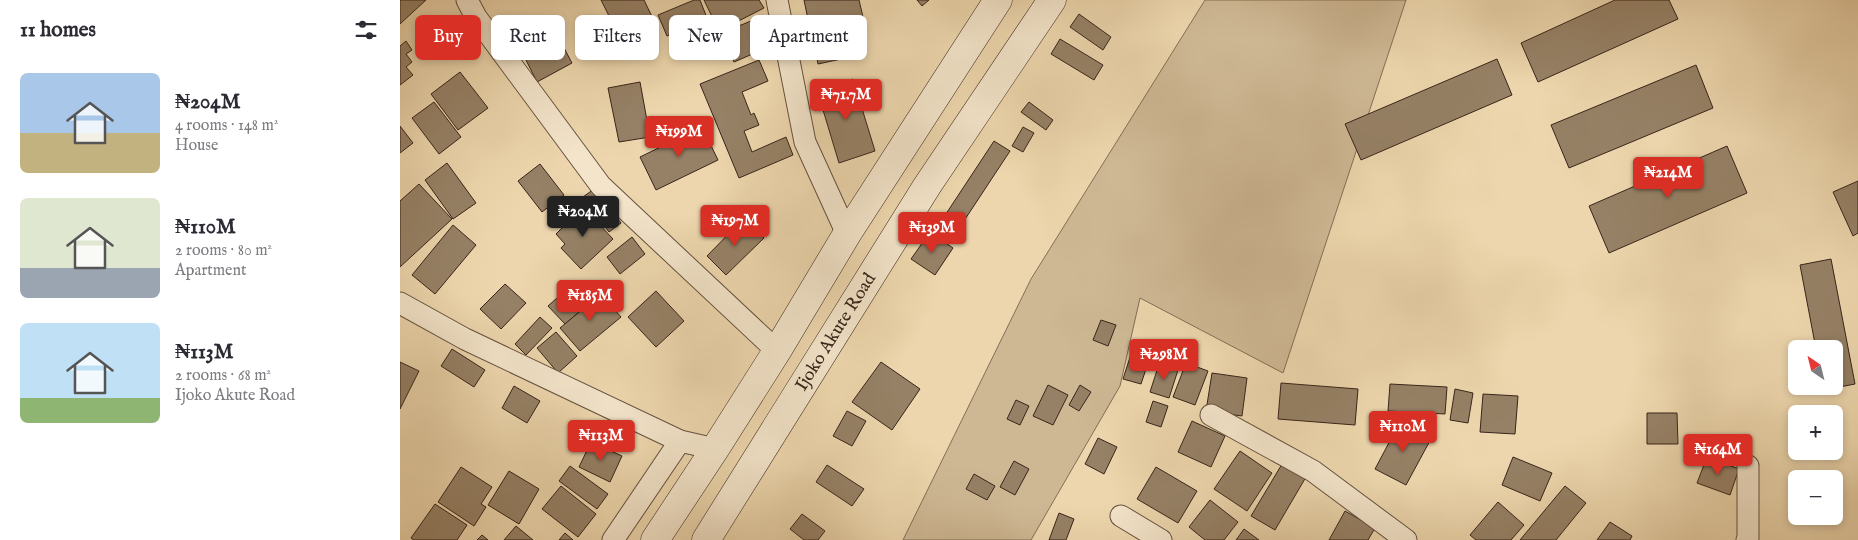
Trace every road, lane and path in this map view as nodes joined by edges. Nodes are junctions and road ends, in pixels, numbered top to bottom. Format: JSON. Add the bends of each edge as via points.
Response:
{"nodes":[{"id":1,"x":467,"y":0,"type":"edge"},
{"id":2,"x":777,"y":0,"type":"edge"},
{"id":3,"x":998,"y":0,"type":"edge"},
{"id":4,"x":1052,"y":0,"type":"edge"},
{"id":5,"x":847,"y":234,"type":"junction"},
{"id":6,"x":400,"y":303,"type":"edge"},
{"id":7,"x":777,"y":351,"type":"junction"},
{"id":8,"x":1211,"y":415,"type":"dead end"},
{"id":9,"x":680,"y":441,"type":"junction"},
{"id":10,"x":715,"y":450,"type":"junction"},
{"id":11,"x":1748,"y":466,"type":"dead end"},
{"id":12,"x":1121,"y":516,"type":"dead end"},
{"id":13,"x":614,"y":540,"type":"edge"},
{"id":14,"x":655,"y":540,"type":"edge"},
{"id":15,"x":706,"y":540,"type":"edge"},
{"id":16,"x":1161,"y":540,"type":"edge"},
{"id":17,"x":1406,"y":540,"type":"edge"},
{"id":18,"x":1747,"y":540,"type":"edge"}],
"edges":[{"from":1,"to":7,"type":"street","via":[[476,17],[601,186]]},
{"from":2,"to":5,"type":"street","via":[[806,142]]},
{"from":3,"to":5,"type":"main road"},
{"from":4,"to":15,"type":"main road","name":"Ijoko Akute Road","via":[[927,186]]},
{"from":5,"to":7,"type":"main road"},
{"from":6,"to":9,"type":"street","via":[[465,339]]},
{"from":7,"to":10,"type":"main road"},
{"from":8,"to":17,"type":"street","via":[[1313,471]]},
{"from":9,"to":10,"type":"street"},
{"from":9,"to":13,"type":"street"},
{"from":10,"to":14,"type":"main road"},
{"from":11,"to":18,"type":"street"},
{"from":12,"to":16,"type":"street"}]}
